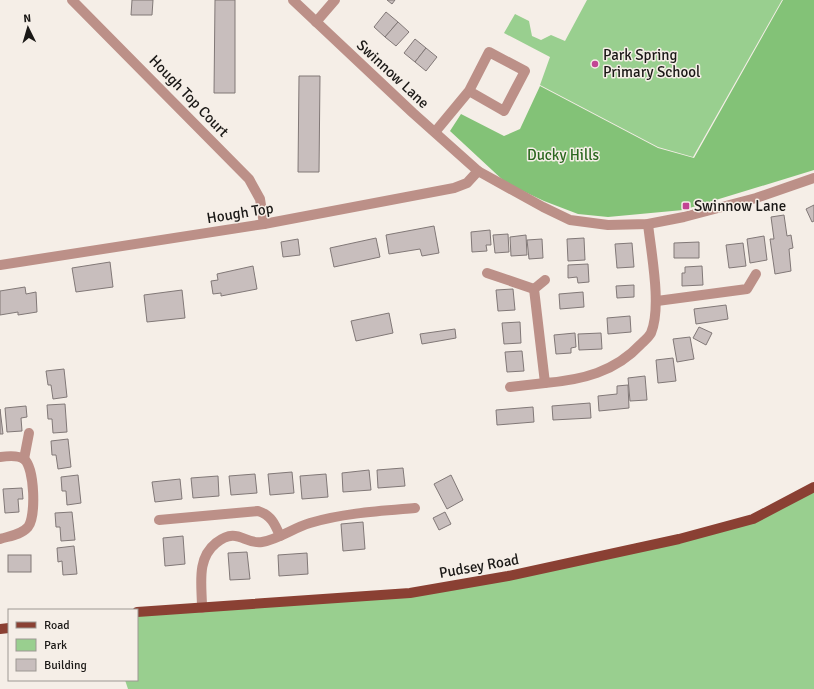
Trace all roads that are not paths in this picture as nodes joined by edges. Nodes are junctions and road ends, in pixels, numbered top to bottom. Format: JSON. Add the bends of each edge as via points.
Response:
{"nodes":[{"id":1,"x":72,"y":0,"type":"edge"},
{"id":2,"x":293,"y":0,"type":"edge"},
{"id":3,"x":335,"y":0,"type":"edge"},
{"id":4,"x":316,"y":22,"type":"junction"},
{"id":5,"x":469,"y":91,"type":"junction"},
{"id":6,"x":435,"y":132,"type":"junction"},
{"id":7,"x":478,"y":170,"type":"junction"},
{"id":8,"x":814,"y":178,"type":"edge"},
{"id":9,"x":264,"y":224,"type":"junction"},
{"id":10,"x":648,"y":224,"type":"junction"},
{"id":11,"x":0,"y":265,"type":"edge"},
{"id":12,"x":487,"y":273,"type":"dead end"},
{"id":13,"x":756,"y":274,"type":"dead end"},
{"id":14,"x":545,"y":280,"type":"dead end"},
{"id":15,"x":534,"y":289,"type":"junction"},
{"id":16,"x":657,"y":300,"type":"junction"},
{"id":17,"x":545,"y":383,"type":"junction"},
{"id":18,"x":510,"y":387,"type":"dead end"},
{"id":19,"x":29,"y":433,"type":"dead end"},
{"id":20,"x":0,"y":456,"type":"edge"},
{"id":21,"x":24,"y":459,"type":"junction"},
{"id":22,"x":814,"y":487,"type":"edge"},
{"id":23,"x":415,"y":508,"type":"dead end"},
{"id":24,"x":159,"y":520,"type":"dead end"},
{"id":25,"x":280,"y":536,"type":"junction"},
{"id":26,"x":0,"y":539,"type":"edge"},
{"id":27,"x":202,"y":608,"type":"junction"},
{"id":28,"x":138,"y":612,"type":"edge"}],
"edges":[{"from":1,"to":9,"type":"street","name":"Hough Top Court","via":[[248,179],[260,199]]},
{"from":2,"to":4,"type":"street","name":"Swinnow Lane"},
{"from":3,"to":4,"type":"street"},
{"from":4,"to":6,"type":"street","name":"Swinnow Lane"},
{"from":5,"to":5,"type":"street","via":[[489,52],[525,71],[504,111]]},
{"from":5,"to":6,"type":"street"},
{"from":6,"to":7,"type":"street","name":"Swinnow Lane"},
{"from":7,"to":9,"type":"street","name":"Hough Top","via":[[468,183],[454,188]]},
{"from":7,"to":10,"type":"street","name":"Swinnow Lane","via":[[570,220],[608,225]]},
{"from":8,"to":10,"type":"street","name":"Swinnow Lane","via":[[756,198]]},
{"from":9,"to":11,"type":"street","name":"Hough Top"},
{"from":10,"to":16,"type":"street"},
{"from":12,"to":15,"type":"street"},
{"from":13,"to":16,"type":"street","via":[[747,289]]},
{"from":14,"to":15,"type":"street"},
{"from":15,"to":17,"type":"street"},
{"from":16,"to":17,"type":"street","via":[[651,333],[631,355],[602,371],[582,378]]},
{"from":17,"to":18,"type":"street"},
{"from":19,"to":21,"type":"street"},
{"from":20,"to":21,"type":"street"},
{"from":21,"to":26,"type":"street","via":[[30,468],[32,480],[32,518],[28,527],[20,533]]},
{"from":22,"to":27,"type":"main road","name":"Pudsey Road","via":[[753,519],[679,539],[508,576],[410,593]]},
{"from":23,"to":25,"type":"street","via":[[327,519]]},
{"from":24,"to":25,"type":"street","via":[[258,511],[267,514]]},
{"from":25,"to":27,"type":"street","via":[[259,542],[238,535],[228,536],[216,543],[202,564]]},
{"from":27,"to":28,"type":"main road","name":"Pudsey Road"}]}
